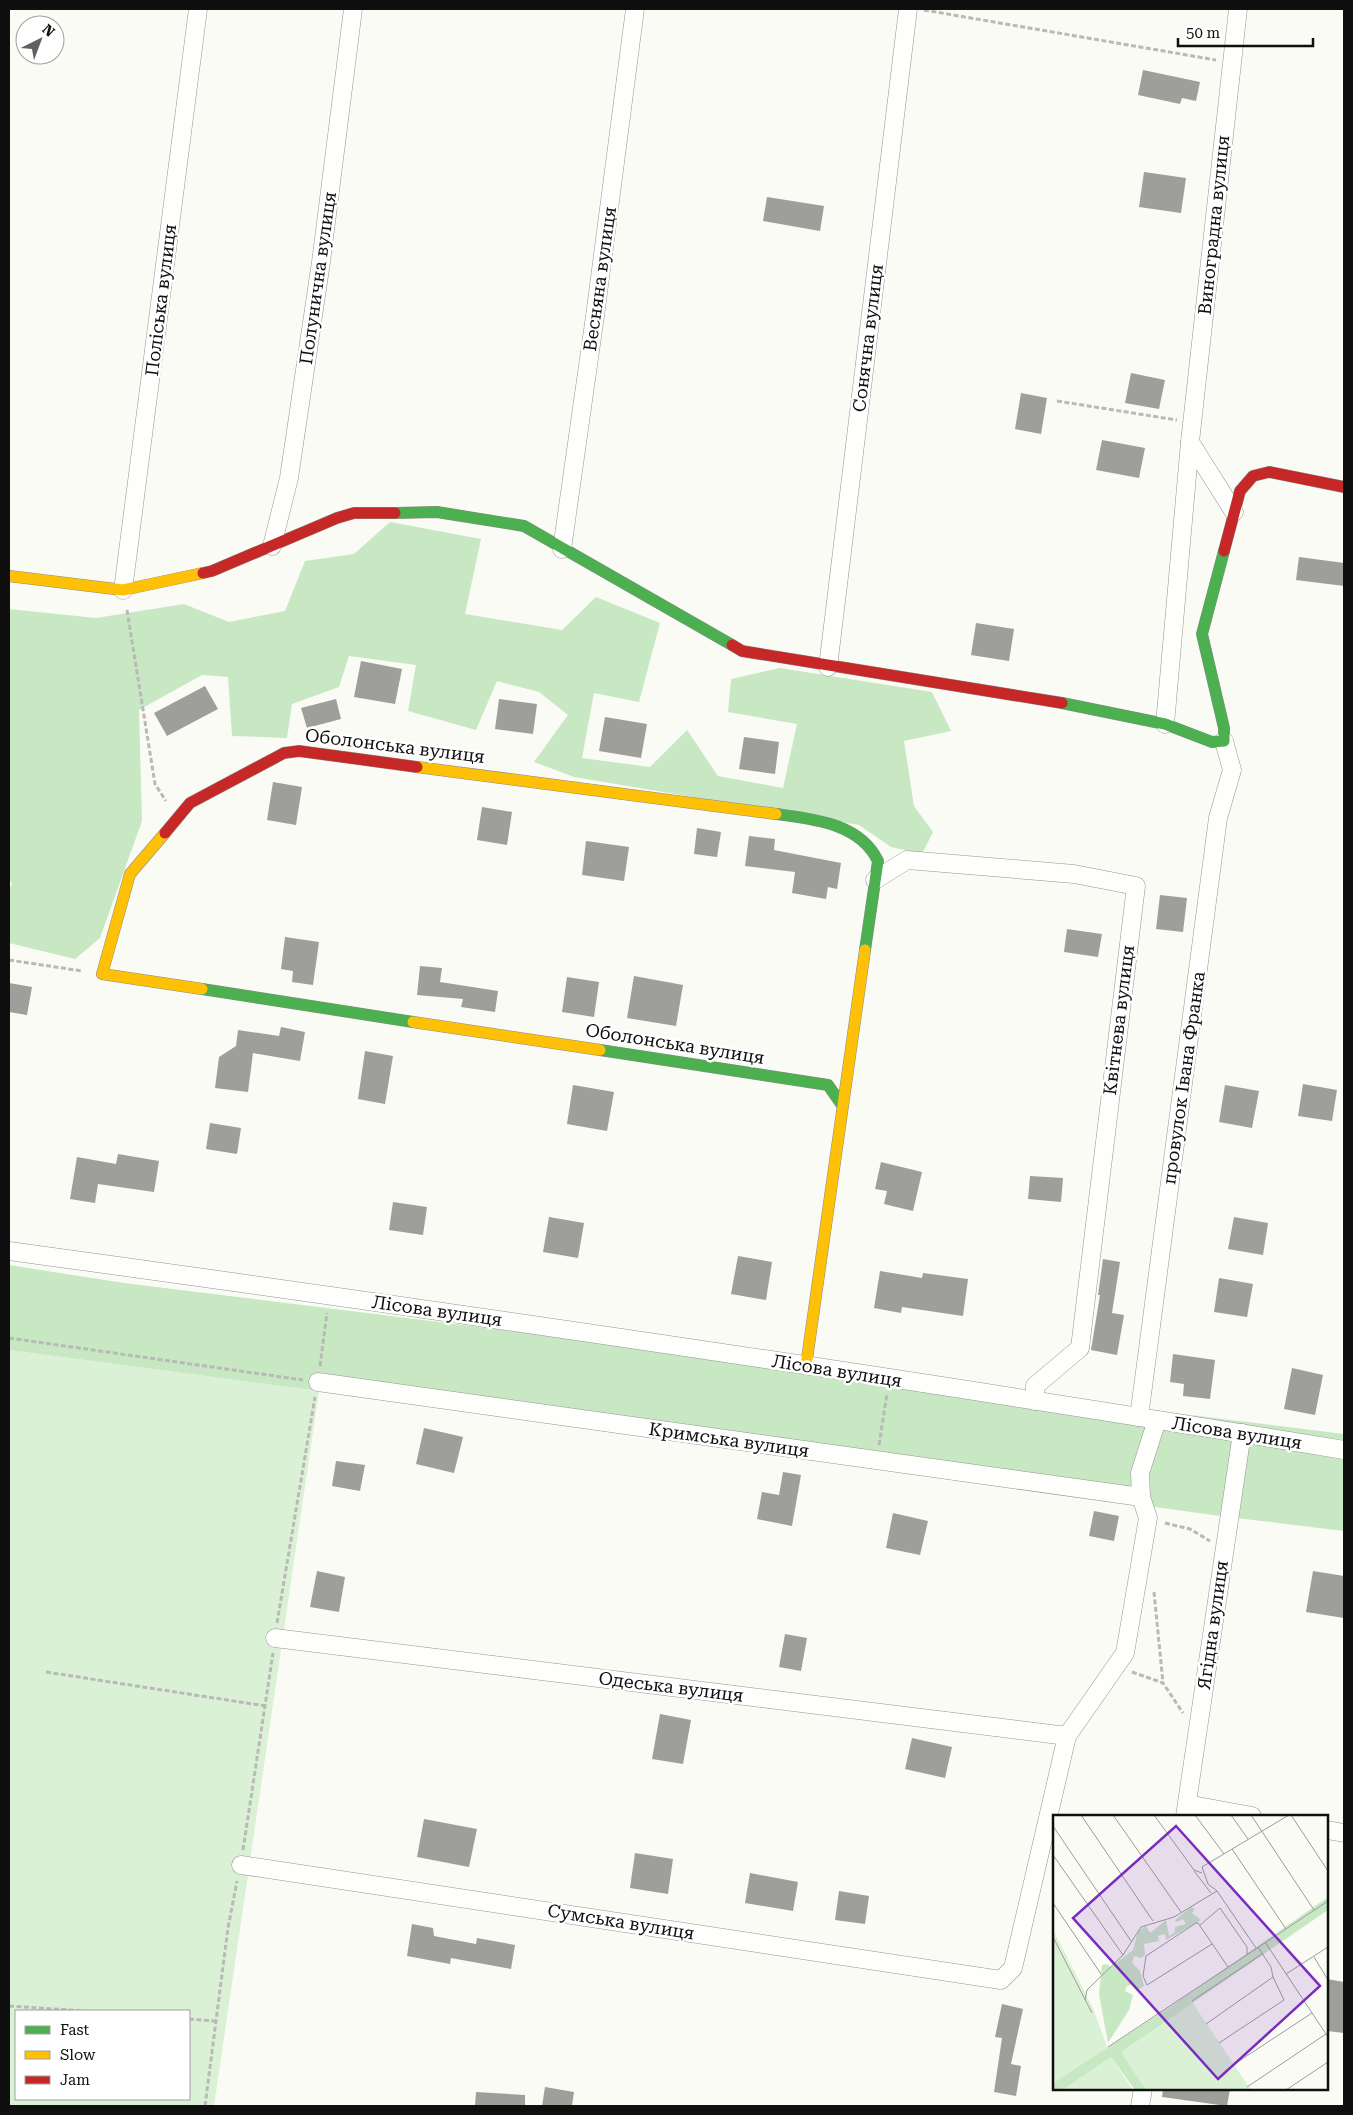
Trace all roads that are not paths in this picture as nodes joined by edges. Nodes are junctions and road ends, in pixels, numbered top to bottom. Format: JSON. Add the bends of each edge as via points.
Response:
{"nodes":[{"id":1,"x":198,"y":9,"type":"edge"},
{"id":2,"x":353,"y":9,"type":"edge"},
{"id":3,"x":635,"y":9,"type":"edge"},
{"id":4,"x":908,"y":9,"type":"edge"},
{"id":5,"x":1238,"y":9,"type":"edge"},
{"id":6,"x":1190,"y":442,"type":"junction"},
{"id":7,"x":1344,"y":487,"type":"edge"},
{"id":8,"x":1234,"y":512,"type":"junction"},
{"id":9,"x":272,"y":546,"type":"junction"},
{"id":10,"x":562,"y":549,"type":"junction"},
{"id":11,"x":9,"y":576,"type":"edge"},
{"id":12,"x":123,"y":590,"type":"junction"},
{"id":13,"x":828,"y":666,"type":"junction"},
{"id":14,"x":1165,"y":724,"type":"junction"},
{"id":15,"x":1224,"y":741,"type":"junction"},
{"id":16,"x":875,"y":880,"type":"junction"},
{"id":17,"x":842,"y":1105,"type":"junction"},
{"id":18,"x":9,"y":1251,"type":"edge"},
{"id":19,"x":806,"y":1366,"type":"junction"},
{"id":20,"x":318,"y":1382,"type":"road end"},
{"id":21,"x":1035,"y":1401,"type":"junction"},
{"id":22,"x":1139,"y":1417,"type":"junction"},
{"id":23,"x":1157,"y":1420,"type":"junction"},
{"id":24,"x":1242,"y":1433,"type":"junction"},
{"id":25,"x":1344,"y":1450,"type":"edge"},
{"id":26,"x":1141,"y":1497,"type":"junction"},
{"id":27,"x":275,"y":1638,"type":"road end"},
{"id":28,"x":1067,"y":1736,"type":"junction"},
{"id":29,"x":1186,"y":1810,"type":"edge"},
{"id":30,"x":1241,"y":1815,"type":"edge"},
{"id":31,"x":1328,"y":1830,"type":"edge"},
{"id":32,"x":1344,"y":1833,"type":"edge"},
{"id":33,"x":240,"y":1864,"type":"road end"},
{"id":34,"x":1143,"y":2090,"type":"edge"},
{"id":35,"x":1140,"y":2106,"type":"edge"}],
"edges":[{"from":1,"to":12,"type":"street","name":"Поліська вулиця"},
{"from":2,"to":9,"type":"street","name":"Полунична вулиця","via":[[292,458]]},
{"from":3,"to":10,"type":"street","name":"Весняна вулиця"},
{"from":4,"to":13,"type":"street","name":"Сонячна вулиця"},
{"from":5,"to":6,"type":"street","name":"Виноградна вулиця"},
{"from":6,"to":8,"type":"street"},
{"from":6,"to":14,"type":"street","name":"Виноградна вулиця"},
{"from":7,"to":8,"type":"street","via":[[1269,472],[1253,476],[1240,491]]},
{"from":8,"to":15,"type":"street","via":[[1202,634],[1224,728]]},
{"from":9,"to":10,"type":"street","via":[[354,513],[437,512],[524,526]]},
{"from":9,"to":12,"type":"street","via":[[212,571]]},
{"from":10,"to":13,"type":"street","via":[[742,651]]},
{"from":11,"to":12,"type":"street"},
{"from":13,"to":14,"type":"street","via":[[1055,701]]},
{"from":14,"to":15,"type":"street","via":[[1212,742]]},
{"from":15,"to":22,"type":"street","name":"провулок Івана Франка","via":[[1232,770],[1218,818]]},
{"from":16,"to":17,"type":"street","name":"Оболонська вулиця"},
{"from":16,"to":17,"type":"street","name":"Оболонська вулиця","via":[[878,861],[872,848],[862,838],[830,824],[299,751],[274,757],[190,803],[130,874],[102,974],[828,1085]]},
{"from":16,"to":21,"type":"street","name":"Квітнева вулиця","via":[[907,860],[1074,874],[1136,886],[1080,1348],[1036,1386]]},
{"from":17,"to":19,"type":"street","name":"Оболонська вулиця"},
{"from":18,"to":19,"type":"street","name":"Лісова вулиця"},
{"from":19,"to":21,"type":"street","name":"Лісова вулиця"},
{"from":20,"to":26,"type":"street","name":"Кримська вулиця"},
{"from":21,"to":22,"type":"street","name":"Лісова вулиця"},
{"from":22,"to":23,"type":"street","name":"Лісова вулиця"},
{"from":23,"to":24,"type":"street","name":"Лісова вулиця"},
{"from":23,"to":26,"type":"street","via":[[1140,1473]]},
{"from":24,"to":25,"type":"street","name":"Лісова вулиця"},
{"from":24,"to":29,"type":"street","name":"Ягідна вулиця"},
{"from":26,"to":28,"type":"street","via":[[1148,1518],[1125,1654]]},
{"from":27,"to":28,"type":"street","name":"Одеська вулиця"},
{"from":28,"to":33,"type":"street","name":"Сумська вулиця","via":[[1013,1968],[1001,1980]]},
{"from":29,"to":30,"type":"street"},
{"from":31,"to":32,"type":"street"},
{"from":34,"to":35,"type":"street"}]}
